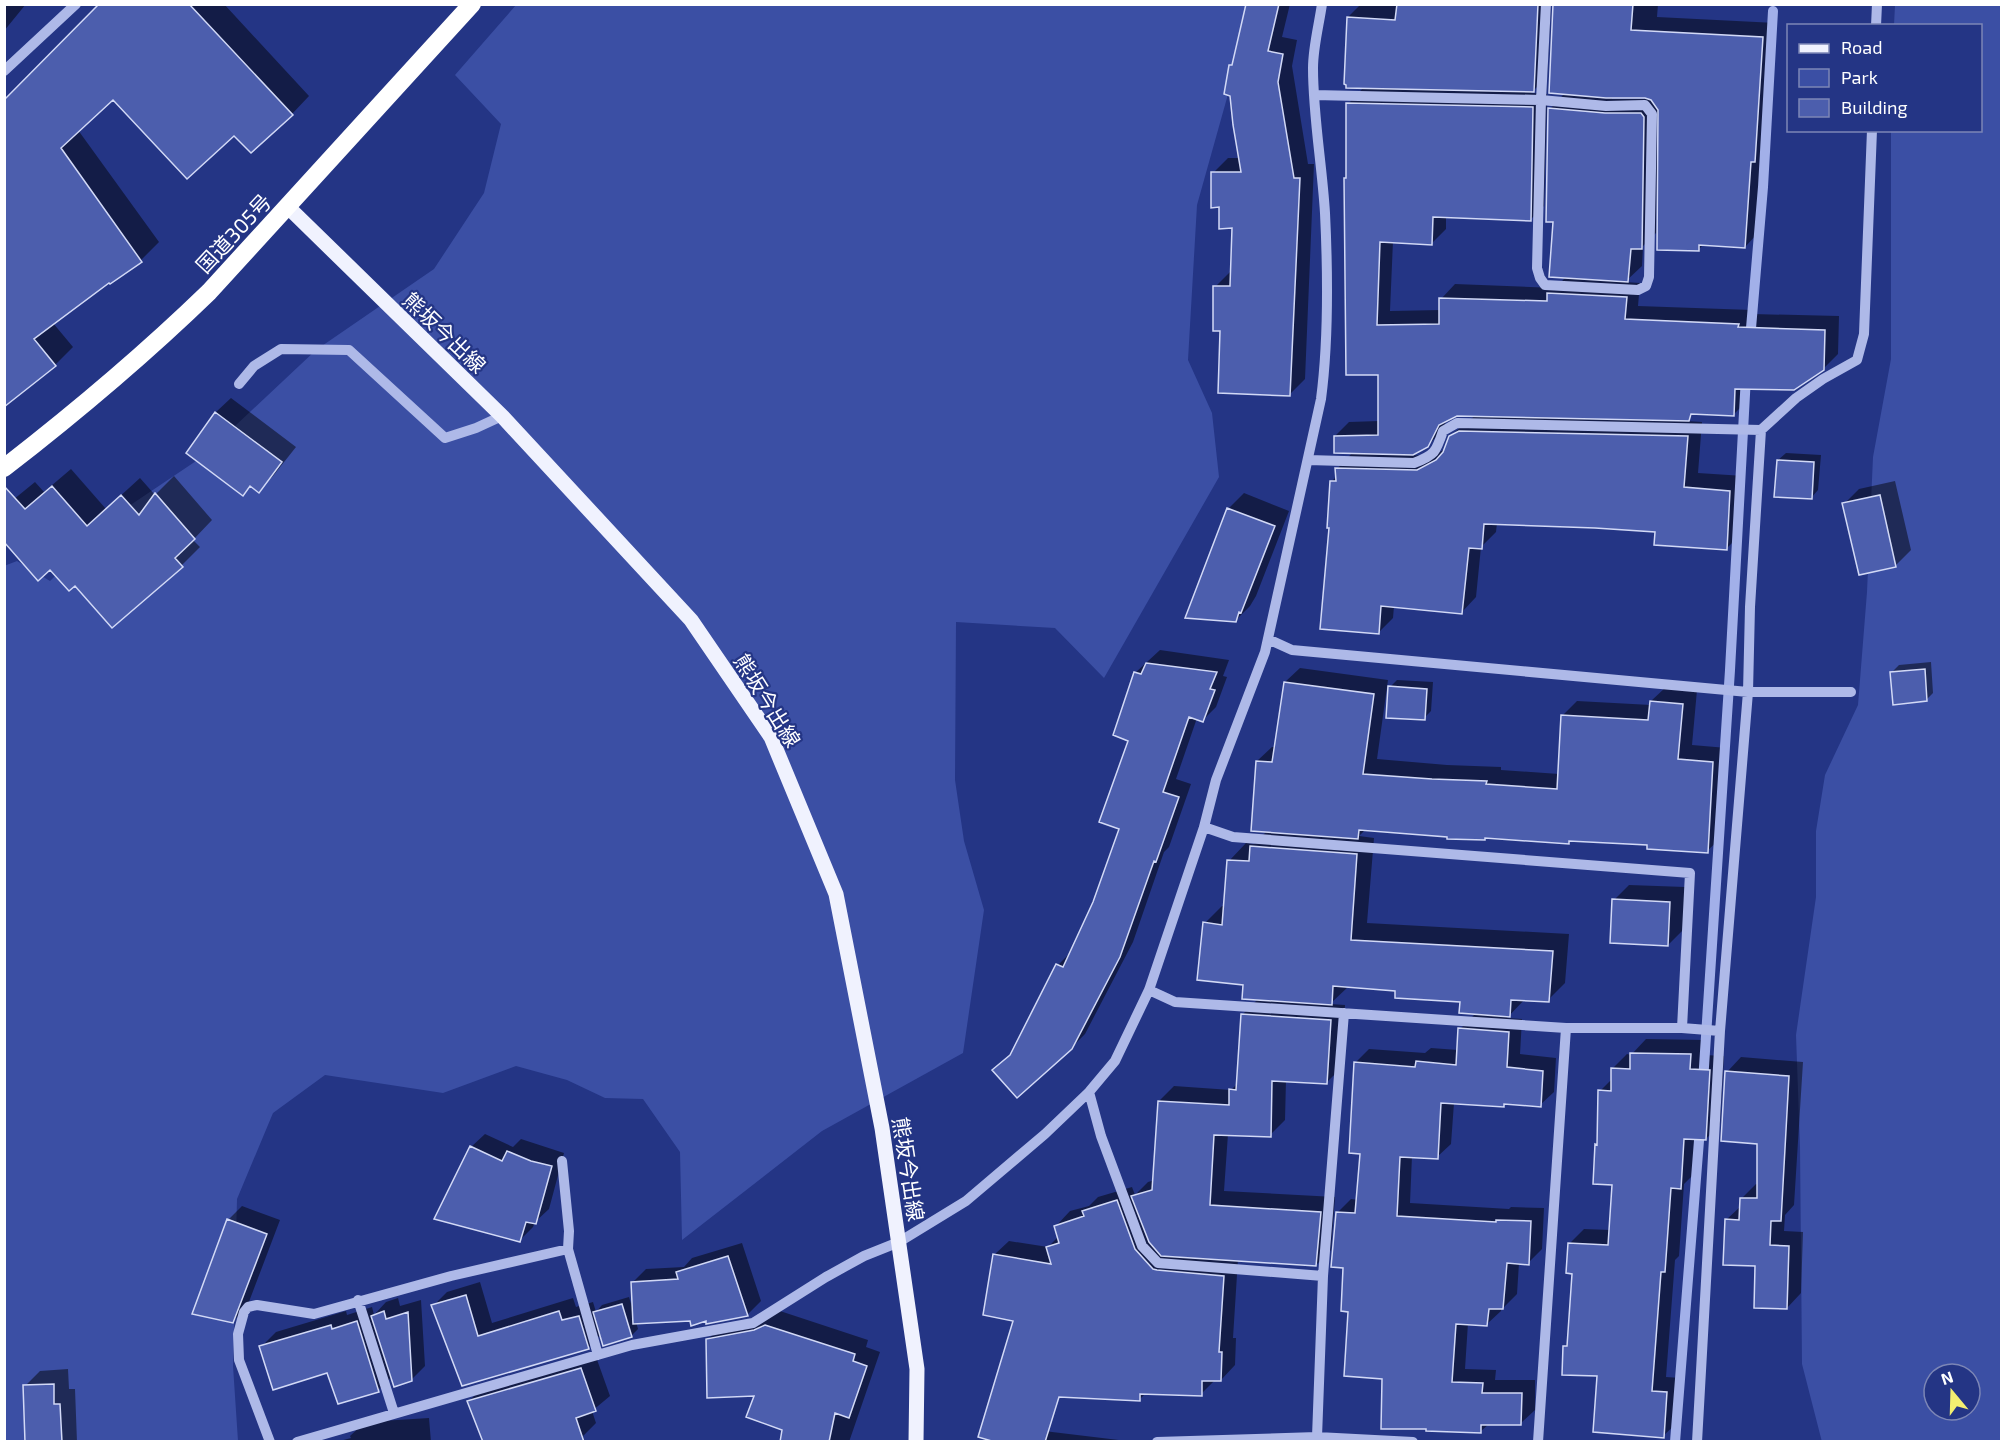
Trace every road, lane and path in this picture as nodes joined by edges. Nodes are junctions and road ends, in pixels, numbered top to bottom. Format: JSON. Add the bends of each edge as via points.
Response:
{"nodes":[{"id":1,"x":75,"y":4,"type":"edge"},
{"id":2,"x":472,"y":4,"type":"edge"},
{"id":3,"x":1322,"y":4,"type":"edge"},
{"id":4,"x":1546,"y":4,"type":"edge"},
{"id":5,"x":1877,"y":4,"type":"edge"},
{"id":6,"x":1876,"y":24,"type":"edge"},
{"id":7,"x":4,"y":71,"type":"edge"},
{"id":8,"x":1314,"y":95,"type":"junction"},
{"id":9,"x":1541,"y":100,"type":"junction"},
{"id":10,"x":1872,"y":132,"type":"edge"},
{"id":11,"x":288,"y":207,"type":"junction"},
{"id":12,"x":239,"y":384,"type":"dead end"},
{"id":13,"x":502,"y":416,"type":"junction"},
{"id":14,"x":1761,"y":430,"type":"junction"},
{"id":15,"x":1308,"y":460,"type":"junction"},
{"id":16,"x":4,"y":468,"type":"edge"},
{"id":17,"x":1268,"y":639,"type":"junction"},
{"id":18,"x":1748,"y":692,"type":"junction"},
{"id":19,"x":1851,"y":692,"type":"dead end"},
{"id":20,"x":1204,"y":827,"type":"junction"},
{"id":21,"x":1149,"y":990,"type":"junction"},
{"id":22,"x":1344,"y":1013,"type":"junction"},
{"id":23,"x":1566,"y":1028,"type":"junction"},
{"id":24,"x":1682,"y":1028,"type":"junction"},
{"id":25,"x":1720,"y":1031,"type":"junction"},
{"id":26,"x":1089,"y":1092,"type":"junction"},
{"id":27,"x":562,"y":1161,"type":"dead end"},
{"id":28,"x":899,"y":1242,"type":"junction"},
{"id":29,"x":568,"y":1249,"type":"junction"},
{"id":30,"x":1323,"y":1276,"type":"junction"},
{"id":31,"x":358,"y":1300,"type":"junction"},
{"id":32,"x":598,"y":1355,"type":"junction"},
{"id":33,"x":394,"y":1413,"type":"junction"},
{"id":34,"x":1317,"y":1437,"type":"junction"},
{"id":35,"x":270,"y":1442,"type":"edge"},
{"id":36,"x":297,"y":1442,"type":"edge"},
{"id":37,"x":916,"y":1442,"type":"edge"},
{"id":38,"x":1157,"y":1442,"type":"edge"},
{"id":39,"x":1413,"y":1442,"type":"edge"},
{"id":40,"x":1539,"y":1442,"type":"edge"},
{"id":41,"x":1696,"y":1442,"type":"edge"}],
"edges":[{"from":1,"to":7,"type":"street"},
{"from":2,"to":11,"type":"highway","name":"国道305号"},
{"from":3,"to":8,"type":"street","via":[[1313,65]]},
{"from":4,"to":9,"type":"street"},
{"from":5,"to":6,"type":"street"},
{"from":8,"to":9,"type":"street"},
{"from":8,"to":15,"type":"street","via":[[1325,213],[1327,326],[1321,399]]},
{"from":9,"to":9,"type":"street","via":[[1646,105],[1652,114],[1646,286],[1638,290],[1545,285],[1540,278],[1536,268]]},
{"from":10,"to":14,"type":"street","via":[[1864,334],[1857,360],[1796,398]]},
{"from":11,"to":13,"type":"main road","name":"熊坂今出線"},
{"from":11,"to":16,"type":"highway","name":"国道305号","via":[[178,322]]},
{"from":12,"to":13,"type":"street","via":[[254,366],[281,349],[349,350],[445,438]]},
{"from":13,"to":28,"type":"main road","name":"熊坂今出線","via":[[691,620],[771,736],[836,894],[882,1128]]},
{"from":14,"to":15,"type":"street","via":[[1456,423],[1443,431],[1430,457],[1414,464]]},
{"from":14,"to":18,"type":"street"},
{"from":15,"to":17,"type":"street"},
{"from":17,"to":18,"type":"street","via":[[1292,650]]},
{"from":17,"to":20,"type":"street","via":[[1216,780]]},
{"from":18,"to":19,"type":"street"},
{"from":18,"to":25,"type":"street"},
{"from":20,"to":21,"type":"street"},
{"from":20,"to":24,"type":"street","via":[[1233,837],[1690,873]]},
{"from":21,"to":22,"type":"street","via":[[1175,1002]]},
{"from":21,"to":26,"type":"street","via":[[1115,1061]]},
{"from":22,"to":23,"type":"street"},
{"from":22,"to":30,"type":"street"},
{"from":23,"to":24,"type":"street"},
{"from":23,"to":40,"type":"street"},
{"from":24,"to":25,"type":"street"},
{"from":25,"to":41,"type":"street"},
{"from":26,"to":28,"type":"street","via":[[966,1201]]},
{"from":26,"to":30,"type":"street","via":[[1142,1246],[1158,1263]]},
{"from":27,"to":29,"type":"street"},
{"from":28,"to":32,"type":"street","via":[[864,1256],[753,1323]]},
{"from":28,"to":37,"type":"main road","name":"熊坂今出線","via":[[917,1369]]},
{"from":29,"to":31,"type":"street"},
{"from":29,"to":32,"type":"street"},
{"from":30,"to":34,"type":"street"},
{"from":31,"to":33,"type":"street"},
{"from":31,"to":35,"type":"street","via":[[314,1314],[257,1305],[243,1312],[238,1334],[239,1360]]},
{"from":32,"to":33,"type":"street"},
{"from":33,"to":36,"type":"street"},
{"from":34,"to":38,"type":"street"},
{"from":34,"to":39,"type":"street"}]}
